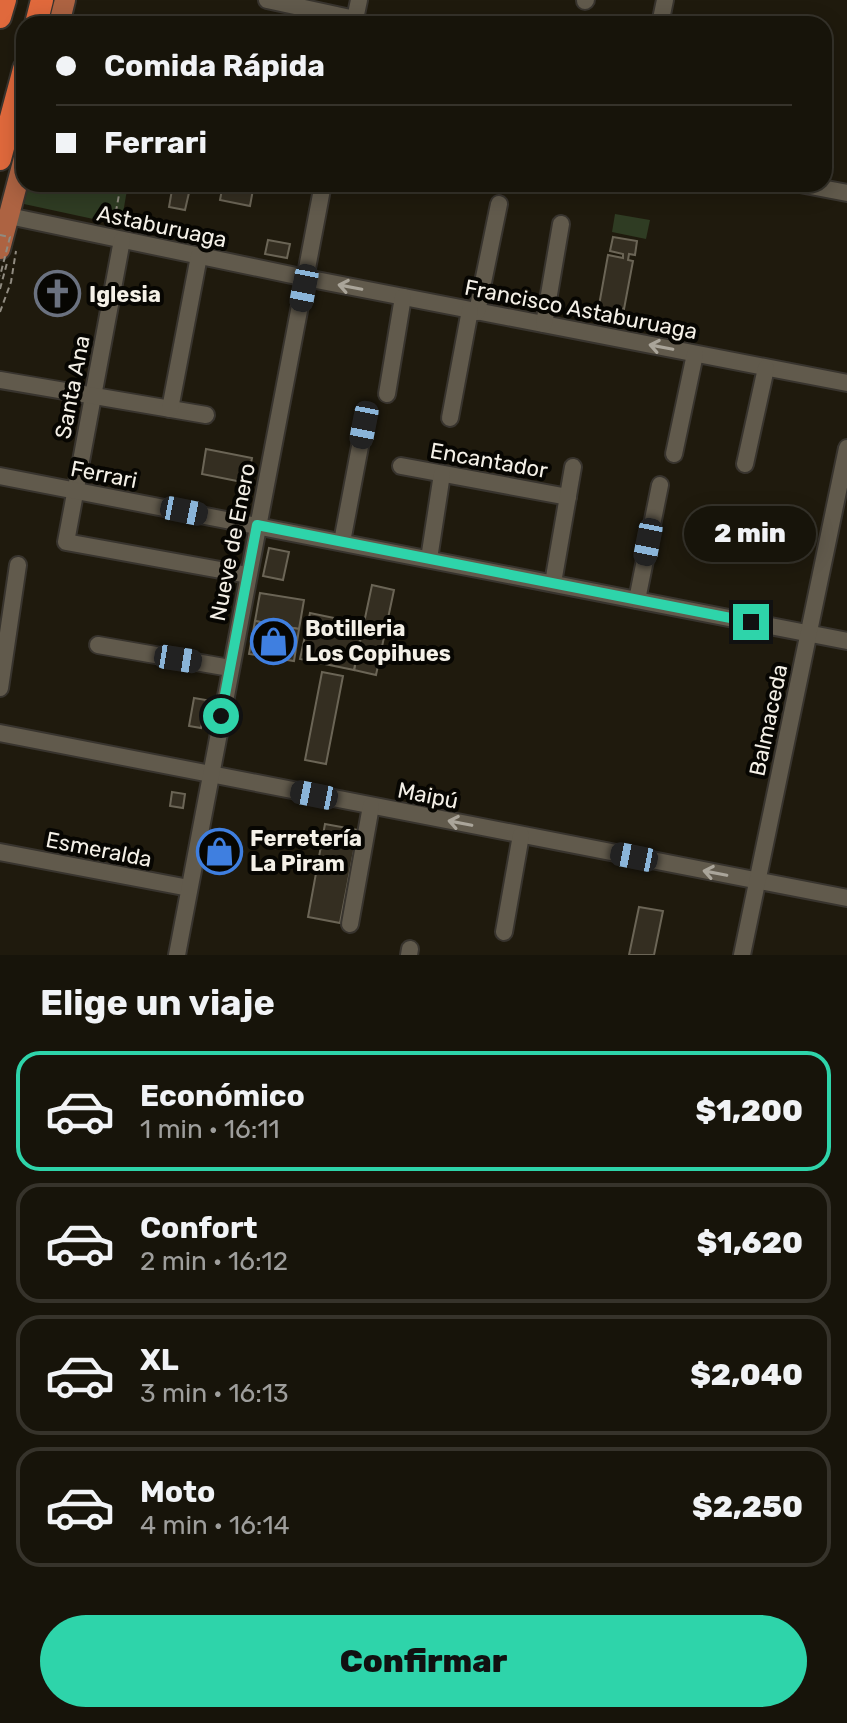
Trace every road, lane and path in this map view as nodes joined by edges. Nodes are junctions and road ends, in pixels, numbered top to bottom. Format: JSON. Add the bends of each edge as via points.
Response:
{"nodes":[{"id":1,"x":5,"y":0,"type":"edge"},
{"id":2,"x":267,"y":0,"type":"edge"},
{"id":3,"x":331,"y":16,"type":"edge"},
{"id":4,"x":0,"y":17,"type":"edge"},
{"id":5,"x":16,"y":99,"type":"edge"},
{"id":6,"x":0,"y":159,"type":"edge"},
{"id":7,"x":16,"y":185,"type":"edge"},
{"id":8,"x":120,"y":192,"type":"edge"},
{"id":9,"x":322,"y":192,"type":"edge"},
{"id":10,"x":499,"y":204,"type":"dead end"},
{"id":11,"x":561,"y":224,"type":"dead end"},
{"id":12,"x":4,"y":226,"type":"edge"},
{"id":13,"x":116,"y":239,"type":"junction"},
{"id":14,"x":6,"y":245,"type":"edge"},
{"id":15,"x":199,"y":256,"type":"junction"},
{"id":16,"x":0,"y":276,"type":"edge"},
{"id":17,"x":306,"y":278,"type":"junction"},
{"id":18,"x":0,"y":289,"type":"edge"},
{"id":19,"x":7,"y":293,"type":"dead end"},
{"id":20,"x":403,"y":297,"type":"junction"},
{"id":21,"x":474,"y":311,"type":"junction"},
{"id":22,"x":0,"y":312,"type":"edge"},
{"id":23,"x":544,"y":324,"type":"junction"},
{"id":24,"x":695,"y":354,"type":"junction"},
{"id":25,"x":766,"y":368,"type":"junction"},
{"id":26,"x":0,"y":380,"type":"edge"},
{"id":27,"x":847,"y":383,"type":"edge"},
{"id":28,"x":387,"y":394,"type":"dead end"},
{"id":29,"x":93,"y":396,"type":"junction"},
{"id":30,"x":170,"y":409,"type":"junction"},
{"id":31,"x":206,"y":415,"type":"dead end"},
{"id":32,"x":450,"y":418,"type":"dead end"},
{"id":33,"x":364,"y":425,"type":"dead end"},
{"id":34,"x":847,"y":448,"type":"edge"},
{"id":35,"x":674,"y":454,"type":"dead end"},
{"id":36,"x":745,"y":464,"type":"dead end"},
{"id":37,"x":401,"y":466,"type":"dead end"},
{"id":38,"x":573,"y":467,"type":"dead end"},
{"id":39,"x":442,"y":474,"type":"junction"},
{"id":40,"x":0,"y":476,"type":"edge"},
{"id":41,"x":660,"y":485,"type":"dead end"},
{"id":42,"x":75,"y":490,"type":"junction"},
{"id":43,"x":568,"y":497,"type":"junction"},
{"id":44,"x":257,"y":525,"type":"junction"},
{"id":45,"x":342,"y":542,"type":"junction"},
{"id":46,"x":429,"y":559,"type":"junction"},
{"id":47,"x":18,"y":565,"type":"dead end"},
{"id":48,"x":248,"y":575,"type":"junction"},
{"id":49,"x":553,"y":583,"type":"junction"},
{"id":50,"x":637,"y":600,"type":"junction"},
{"id":51,"x":808,"y":633,"type":"junction"},
{"id":52,"x":847,"y":641,"type":"edge"},
{"id":53,"x":98,"y":645,"type":"dead end"},
{"id":54,"x":230,"y":668,"type":"junction"},
{"id":55,"x":0,"y":688,"type":"edge"},
{"id":56,"x":0,"y":733,"type":"edge"},
{"id":57,"x":211,"y":775,"type":"junction"},
{"id":58,"x":371,"y":806,"type":"junction"},
{"id":59,"x":521,"y":835,"type":"junction"},
{"id":60,"x":0,"y":852,"type":"edge"},
{"id":61,"x":757,"y":881,"type":"junction"},
{"id":62,"x":189,"y":888,"type":"junction"},
{"id":63,"x":847,"y":898,"type":"edge"},
{"id":64,"x":350,"y":924,"type":"dead end"},
{"id":65,"x":504,"y":932,"type":"dead end"},
{"id":66,"x":177,"y":955,"type":"edge"},
{"id":67,"x":742,"y":955,"type":"edge"}],
"edges":[{"from":1,"to":4,"type":"highway"},
{"from":2,"to":3,"type":"street"},
{"from":5,"to":6,"type":"highway"},
{"from":7,"to":12,"type":"main road"},
{"from":8,"to":13,"type":"path"},
{"from":9,"to":17,"type":"street","name":"Nueve de Enero"},
{"from":10,"to":21,"type":"street"},
{"from":11,"to":23,"type":"street"},
{"from":12,"to":13,"type":"street","name":"Astaburuaga"},
{"from":12,"to":14,"type":"main road"},
{"from":12,"to":16,"type":"path","bridge":true,"via":[[10,237]]},
{"from":13,"to":15,"type":"street","name":"Astaburuaga"},
{"from":13,"to":29,"type":"street","name":"Santa Ana"},
{"from":14,"to":18,"type":"path","bridge":true},
{"from":15,"to":17,"type":"street","name":"Astaburuaga"},
{"from":15,"to":30,"type":"street"},
{"from":20,"to":17,"type":"street","name":"Francisco Astaburuaga","one_way":true},
{"from":17,"to":44,"type":"street","name":"Nueve de Enero"},
{"from":19,"to":22,"type":"path"},
{"from":20,"to":21,"type":"street","name":"Francisco Astaburuaga"},
{"from":20,"to":28,"type":"street"},
{"from":21,"to":23,"type":"street","name":"Francisco Astaburuaga"},
{"from":21,"to":32,"type":"street"},
{"from":24,"to":23,"type":"street","name":"Francisco Astaburuaga","one_way":true},
{"from":24,"to":25,"type":"street","name":"Francisco Astaburuaga"},
{"from":24,"to":35,"type":"street"},
{"from":25,"to":27,"type":"street","name":"Francisco Astaburuaga"},
{"from":25,"to":36,"type":"street"},
{"from":26,"to":29,"type":"street"},
{"from":29,"to":30,"type":"street"},
{"from":29,"to":42,"type":"street","name":"Santa Ana"},
{"from":30,"to":31,"type":"street"},
{"from":33,"to":45,"type":"street"},
{"from":34,"to":51,"type":"street","name":"Balmaceda"},
{"from":37,"to":39,"type":"street","name":"Encantador"},
{"from":38,"to":43,"type":"street"},
{"from":39,"to":43,"type":"street","name":"Encantador"},
{"from":39,"to":46,"type":"street"},
{"from":40,"to":42,"type":"street","name":"Ferrari"},
{"from":41,"to":50,"type":"street"},
{"from":42,"to":44,"type":"street","name":"Ferrari"},
{"from":42,"to":48,"type":"street","name":"Santa Ana","via":[[66,542]]},
{"from":43,"to":49,"type":"street"},
{"from":44,"to":45,"type":"street","name":"Ferrari"},
{"from":44,"to":48,"type":"street","name":"Nueve de Enero"},
{"from":45,"to":46,"type":"street","name":"Ferrari"},
{"from":46,"to":49,"type":"street","name":"Ferrari"},
{"from":47,"to":55,"type":"street"},
{"from":48,"to":54,"type":"street","name":"Nueve de Enero"},
{"from":49,"to":50,"type":"street","name":"Ferrari"},
{"from":50,"to":51,"type":"street","name":"Ferrari"},
{"from":51,"to":52,"type":"street","name":"Ferrari"},
{"from":51,"to":61,"type":"street","name":"Balmaceda"},
{"from":53,"to":54,"type":"street"},
{"from":54,"to":57,"type":"street","name":"Nueve de Enero"},
{"from":56,"to":57,"type":"street","name":"Maipú"},
{"from":57,"to":58,"type":"street","name":"Maipú"},
{"from":57,"to":62,"type":"street","name":"Nueve de Enero"},
{"from":59,"to":58,"type":"street","name":"Maipú","one_way":true},
{"from":58,"to":64,"type":"street"},
{"from":61,"to":59,"type":"street","name":"Maipú","one_way":true},
{"from":59,"to":65,"type":"street"},
{"from":60,"to":62,"type":"street","name":"Esmeralda"},
{"from":61,"to":63,"type":"street","name":"Maipú"},
{"from":61,"to":67,"type":"street","name":"Balmaceda"},
{"from":62,"to":66,"type":"street","name":"Nueve de Enero"}]}
